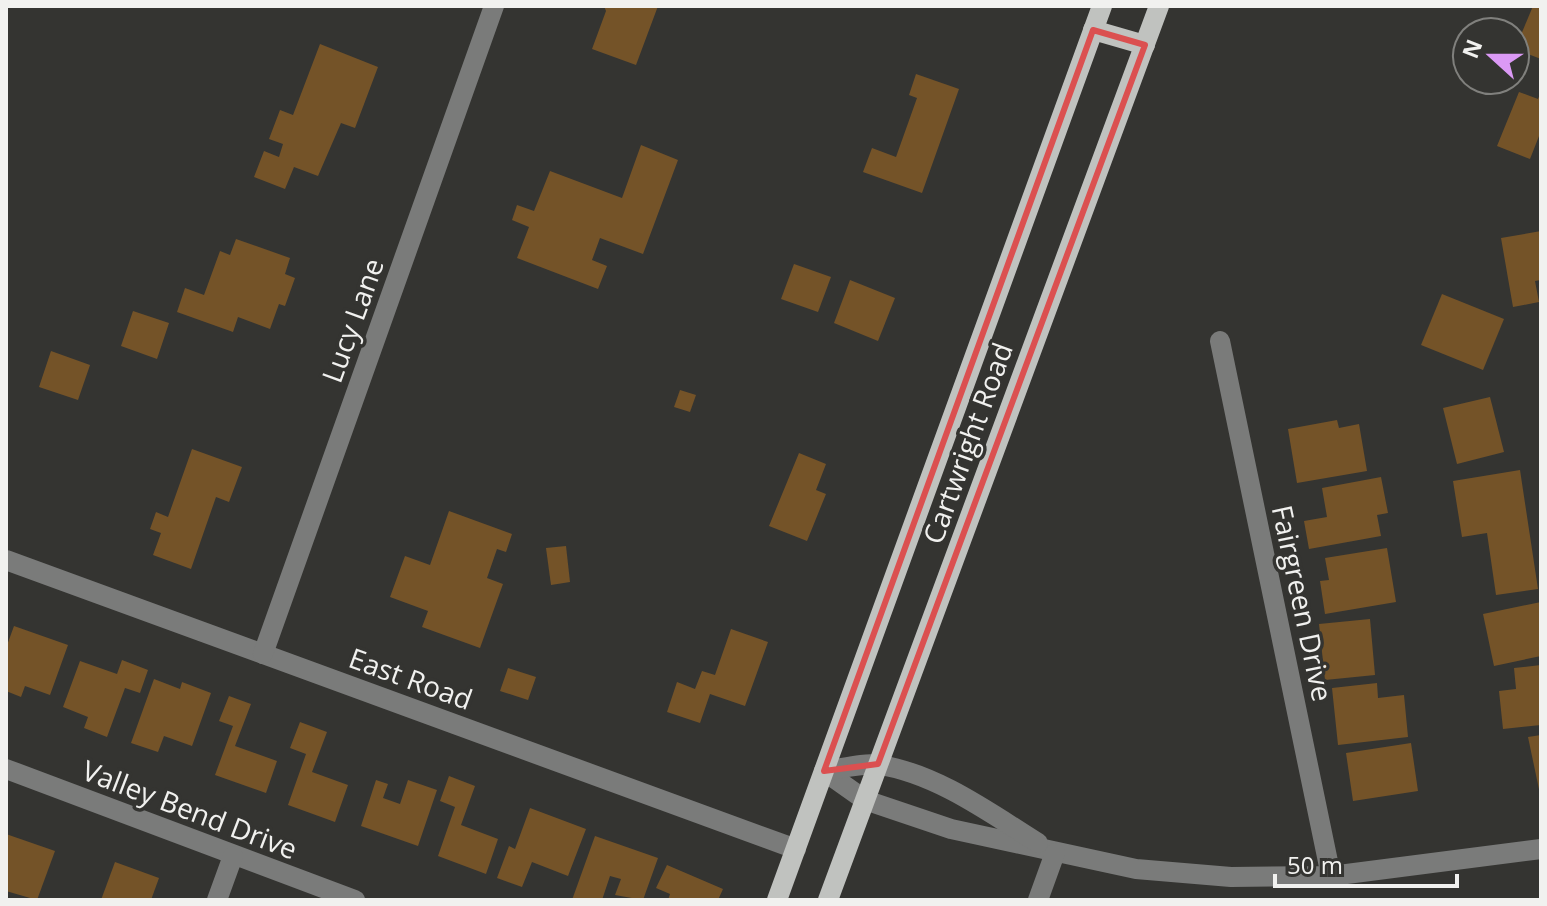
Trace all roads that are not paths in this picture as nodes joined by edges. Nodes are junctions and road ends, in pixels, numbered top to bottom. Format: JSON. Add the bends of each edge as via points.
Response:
{"nodes":[{"id":1,"x":494,"y":6,"type":"edge"},
{"id":2,"x":1102,"y":6,"type":"edge"},
{"id":3,"x":1159,"y":6,"type":"edge"},
{"id":4,"x":1093,"y":30,"type":"junction"},
{"id":5,"x":1145,"y":45,"type":"junction"},
{"id":6,"x":1220,"y":341,"type":"dead end"},
{"id":7,"x":6,"y":560,"type":"edge"},
{"id":8,"x":263,"y":654,"type":"junction"},
{"id":9,"x":878,"y":764,"type":"junction"},
{"id":10,"x":6,"y":769,"type":"edge"},
{"id":11,"x":824,"y":771,"type":"junction"},
{"id":12,"x":865,"y":800,"type":"junction"},
{"id":13,"x":796,"y":849,"type":"junction"},
{"id":14,"x":1541,"y":849,"type":"edge"},
{"id":15,"x":1055,"y":853,"type":"junction"},
{"id":16,"x":233,"y":856,"type":"junction"},
{"id":17,"x":1331,"y":876,"type":"junction"},
{"id":18,"x":217,"y":900,"type":"edge"},
{"id":19,"x":355,"y":900,"type":"edge"},
{"id":20,"x":777,"y":900,"type":"edge"},
{"id":21,"x":828,"y":900,"type":"edge"},
{"id":22,"x":1038,"y":900,"type":"edge"}],
"edges":[{"from":1,"to":8,"type":"street","name":"Lucy Lane"},
{"from":2,"to":4,"type":"main road","name":"Cartwright Road"},
{"from":3,"to":5,"type":"main road","name":"Cartwright Road"},
{"from":4,"to":5,"type":"main road"},
{"from":4,"to":11,"type":"main road","name":"Cartwright Road"},
{"from":5,"to":9,"type":"main road","name":"Cartwright Road"},
{"from":6,"to":17,"type":"street","name":"Fairgreen Drive"},
{"from":7,"to":8,"type":"street","name":"East Road"},
{"from":8,"to":13,"type":"street","name":"East Road"},
{"from":9,"to":11,"type":"street"},
{"from":9,"to":12,"type":"main road","name":"Cartwright Road"},
{"from":9,"to":15,"type":"street","via":[[973,802]]},
{"from":10,"to":16,"type":"street","name":"Valley Bend Drive"},
{"from":11,"to":12,"type":"street"},
{"from":11,"to":13,"type":"main road","name":"Cartwright Road"},
{"from":12,"to":15,"type":"street","via":[[951,829]]},
{"from":12,"to":21,"type":"main road","name":"Cartwright Road"},
{"from":13,"to":20,"type":"main road","name":"Cartwright Road"},
{"from":14,"to":17,"type":"street"},
{"from":15,"to":17,"type":"street","via":[[1136,869]]},
{"from":15,"to":22,"type":"street"},
{"from":16,"to":18,"type":"street"},
{"from":16,"to":19,"type":"street","name":"Valley Bend Drive"}]}
